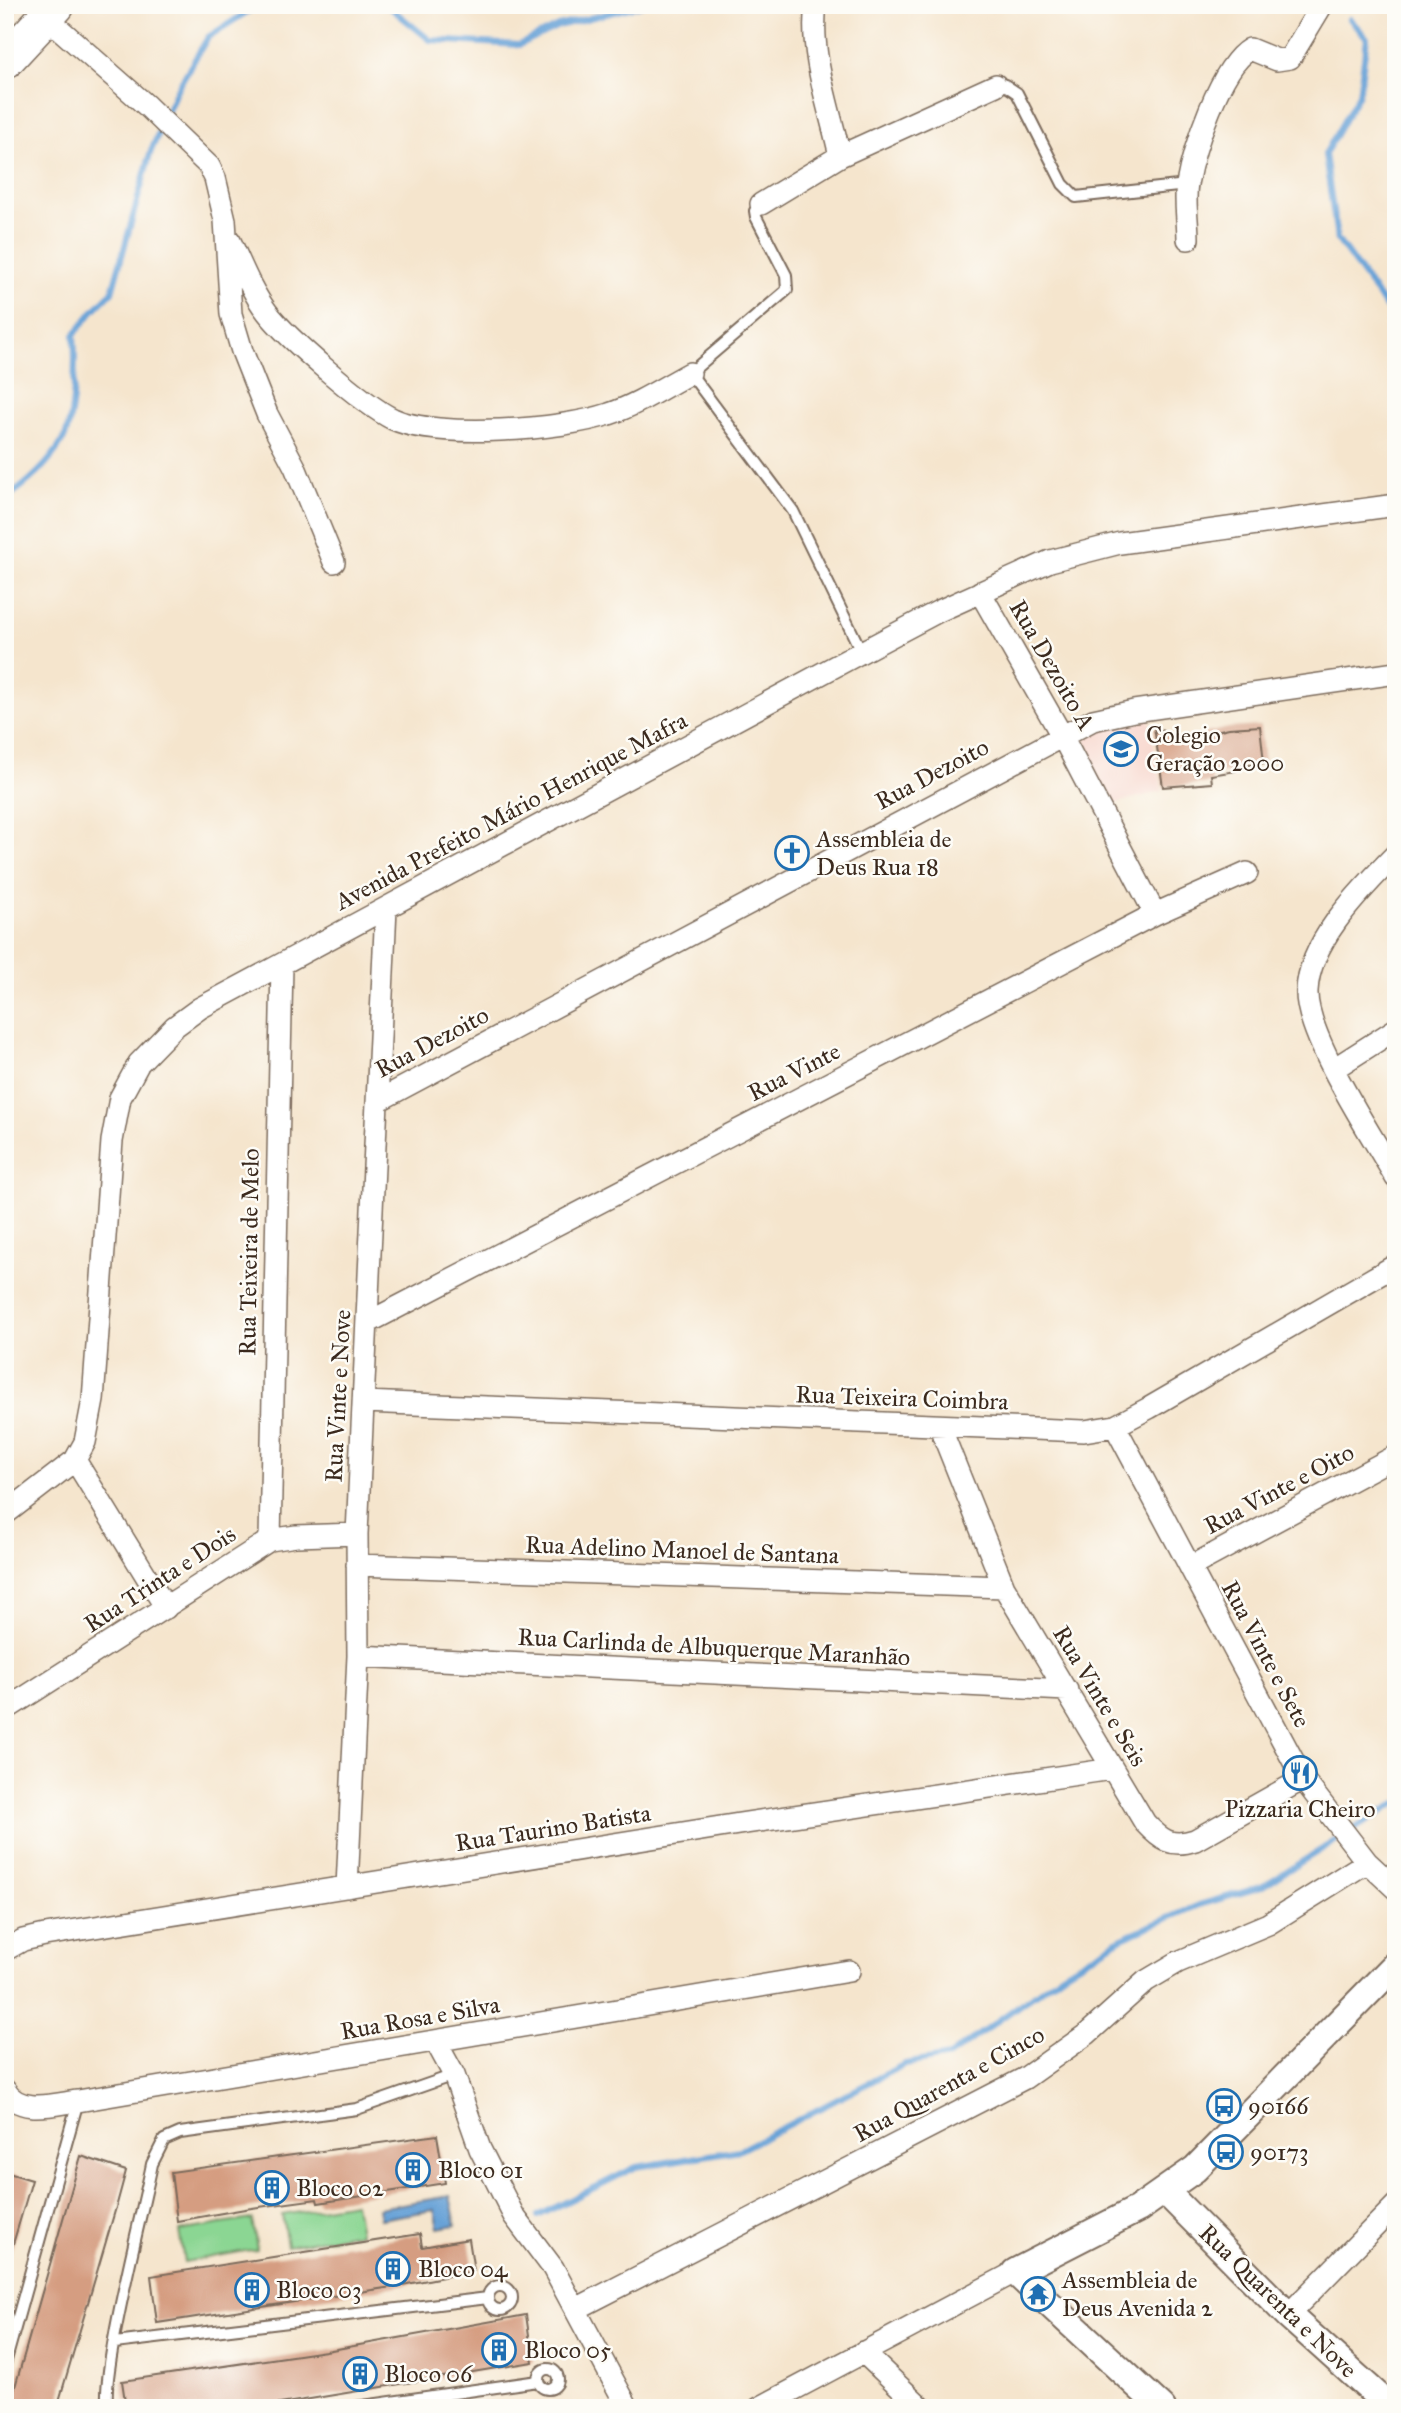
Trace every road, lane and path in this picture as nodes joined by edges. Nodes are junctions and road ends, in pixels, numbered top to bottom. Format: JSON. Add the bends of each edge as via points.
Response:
{"nodes":[{"id":1,"x":816,"y":5,"type":"edge"},
{"id":2,"x":1322,"y":5,"type":"edge"},
{"id":3,"x":52,"y":12,"type":"edge"},
{"id":4,"x":5,"y":61,"type":"edge"},
{"id":5,"x":996,"y":85,"type":"joint"},
{"id":6,"x":840,"y":156,"type":"junction"},
{"id":7,"x":1187,"y":186,"type":"junction"},
{"id":8,"x":761,"y":204,"type":"joint"},
{"id":9,"x":226,"y":233,"type":"junction"},
{"id":10,"x":1188,"y":239,"type":"dead end"},
{"id":11,"x":690,"y":373,"type":"junction"},
{"id":12,"x":1396,"y":505,"type":"edge"},
{"id":13,"x":334,"y":562,"type":"dead end"},
{"id":14,"x":980,"y":592,"type":"junction"},
{"id":15,"x":862,"y":653,"type":"junction"},
{"id":16,"x":1396,"y":675,"type":"edge"},
{"id":17,"x":1062,"y":734,"type":"junction"},
{"id":18,"x":1396,"y":854,"type":"edge"},
{"id":19,"x":1247,"y":873,"type":"dead end"},
{"id":20,"x":386,"y":908,"type":"junction"},
{"id":21,"x":1155,"y":914,"type":"junction"},
{"id":22,"x":282,"y":965,"type":"junction"},
{"id":23,"x":1396,"y":1029,"type":"edge"},
{"id":24,"x":1335,"y":1068,"type":"junction"},
{"id":25,"x":378,"y":1101,"type":"junction"},
{"id":26,"x":1396,"y":1178,"type":"edge"},
{"id":27,"x":1396,"y":1265,"type":"edge"},
{"id":28,"x":369,"y":1322,"type":"junction"},
{"id":29,"x":364,"y":1402,"type":"junction"},
{"id":30,"x":1115,"y":1426,"type":"junction"},
{"id":31,"x":940,"y":1427,"type":"junction"},
{"id":32,"x":1392,"y":1458,"type":"dead end"},
{"id":33,"x":75,"y":1460,"type":"junction"},
{"id":34,"x":5,"y":1514,"type":"edge"},
{"id":35,"x":358,"y":1534,"type":"junction"},
{"id":36,"x":270,"y":1540,"type":"junction"},
{"id":37,"x":357,"y":1565,"type":"junction"},
{"id":38,"x":1190,"y":1567,"type":"junction"},
{"id":39,"x":1004,"y":1587,"type":"junction"},
{"id":40,"x":166,"y":1608,"type":"junction"},
{"id":41,"x":358,"y":1656,"type":"junction"},
{"id":42,"x":1067,"y":1690,"type":"junction"},
{"id":43,"x":5,"y":1710,"type":"edge"},
{"id":44,"x":1112,"y":1769,"type":"junction"},
{"id":45,"x":1303,"y":1779,"type":"junction"},
{"id":46,"x":1360,"y":1854,"type":"junction"},
{"id":47,"x":347,"y":1888,"type":"junction"},
{"id":48,"x":1396,"y":1889,"type":"edge"},
{"id":49,"x":5,"y":1950,"type":"edge"},
{"id":50,"x":1396,"y":1964,"type":"edge"},
{"id":51,"x":849,"y":1971,"type":"dead end"},
{"id":52,"x":436,"y":2042,"type":"junction"},
{"id":53,"x":454,"y":2075,"type":"junction"},
{"id":54,"x":5,"y":2090,"type":"edge"},
{"id":55,"x":78,"y":2102,"type":"junction"},
{"id":56,"x":1166,"y":2192,"type":"junction"},
{"id":57,"x":1396,"y":2205,"type":"edge"},
{"id":58,"x":1016,"y":2272,"type":"junction"},
{"id":59,"x":488,"y":2298,"type":"dead end"},
{"id":60,"x":576,"y":2309,"type":"junction"},
{"id":61,"x":1288,"y":2315,"type":"junction"},
{"id":62,"x":115,"y":2343,"type":"junction"},
{"id":63,"x":863,"y":2351,"type":"junction"},
{"id":64,"x":5,"y":2364,"type":"edge"},
{"id":65,"x":538,"y":2381,"type":"dead end"},
{"id":66,"x":108,"y":2408,"type":"edge"},
{"id":67,"x":349,"y":2408,"type":"edge"},
{"id":68,"x":628,"y":2408,"type":"edge"},
{"id":69,"x":760,"y":2408,"type":"edge"},
{"id":70,"x":922,"y":2408,"type":"edge"},
{"id":71,"x":1162,"y":2408,"type":"edge"},
{"id":72,"x":1391,"y":2408,"type":"edge"}],
"edges":[{"from":1,"to":6,"type":"street","via":[[819,62]]},
{"from":2,"to":7,"type":"street","via":[[1290,58],[1277,60],[1256,49],[1237,58],[1209,116]]},
{"from":3,"to":4,"type":"highway"},
{"from":3,"to":9,"type":"street","via":[[209,166]]},
{"from":5,"to":6,"type":"street"},
{"from":5,"to":7,"type":"lane","via":[[1017,93],[1063,184],[1076,197]]},
{"from":6,"to":8,"type":"street"},
{"from":7,"to":10,"type":"street"},
{"from":8,"to":11,"type":"lane","via":[[756,217],[786,275],[788,290]]},
{"from":9,"to":11,"type":"street","via":[[265,309],[282,330],[361,396],[393,418],[423,428],[572,424],[611,414]]},
{"from":9,"to":13,"type":"street","via":[[231,314],[242,351]]},
{"from":11,"to":15,"type":"lane","via":[[793,511]]},
{"from":12,"to":14,"type":"street","name":"Avenida Prefeito Mário Henrique Mafra","via":[[1120,543],[1050,561]]},
{"from":14,"to":15,"type":"street","name":"Avenida Prefeito Mário Henrique Mafra"},
{"from":14,"to":17,"type":"street","name":"Rua Dezoito A"},
{"from":15,"to":20,"type":"street","name":"Avenida Prefeito Mário Henrique Mafra"},
{"from":16,"to":17,"type":"street","name":"Rua Dezoito","via":[[1134,711],[1093,720]]},
{"from":17,"to":21,"type":"street","name":"Rua Dezoito A"},
{"from":17,"to":25,"type":"street","name":"Rua Dezoito"},
{"from":18,"to":24,"type":"street","via":[[1331,928],[1310,975],[1311,1021]]},
{"from":19,"to":21,"type":"street","name":"Rua Vinte"},
{"from":20,"to":22,"type":"street","name":"Avenida Prefeito Mário Henrique Mafra"},
{"from":20,"to":25,"type":"street","name":"Rua Vinte e Nove"},
{"from":21,"to":28,"type":"street","name":"Rua Vinte"},
{"from":22,"to":33,"type":"street","name":"Avenida Prefeito Mário Henrique Mafra","via":[[200,1008],[174,1027],[139,1063],[120,1098],[112,1141],[93,1400],[85,1442]]},
{"from":22,"to":36,"type":"street","name":"Rua Teixeira de Melo"},
{"from":23,"to":24,"type":"street"},
{"from":24,"to":26,"type":"street"},
{"from":25,"to":28,"type":"street","name":"Rua Vinte e Nove"},
{"from":27,"to":30,"type":"street","name":"Rua Teixeira Coimbra"},
{"from":28,"to":29,"type":"street","name":"Rua Vinte e Nove"},
{"from":29,"to":31,"type":"street","name":"Rua Teixeira Coimbra"},
{"from":29,"to":35,"type":"street","name":"Rua Vinte e Nove"},
{"from":30,"to":31,"type":"street","name":"Rua Teixeira Coimbra","via":[[1084,1431]]},
{"from":30,"to":38,"type":"street","name":"Rua Vinte e Sete"},
{"from":31,"to":39,"type":"street","name":"Rua Vinte e Seis"},
{"from":32,"to":38,"type":"street","name":"Rua Vinte e Oito"},
{"from":33,"to":34,"type":"street"},
{"from":33,"to":40,"type":"street"},
{"from":35,"to":36,"type":"street","name":"Rua Trinta e Dois"},
{"from":35,"to":37,"type":"street","name":"Rua Vinte e Nove"},
{"from":36,"to":40,"type":"street","name":"Rua Trinta e Dois"},
{"from":37,"to":39,"type":"street","name":"Rua Adelino Manoel de Santana"},
{"from":37,"to":41,"type":"street","name":"Rua Vinte e Nove"},
{"from":38,"to":45,"type":"street","name":"Rua Vinte e Sete"},
{"from":39,"to":42,"type":"street","name":"Rua Vinte e Seis"},
{"from":40,"to":43,"type":"street","name":"Rua Trinta e Dois"},
{"from":41,"to":42,"type":"street","name":"Rua Carlinda de Albuquerque Maranhão"},
{"from":41,"to":47,"type":"street","name":"Rua Vinte e Nove"},
{"from":42,"to":44,"type":"street","name":"Rua Vinte e Seis"},
{"from":44,"to":45,"type":"street","name":"Rua Vinte e Seis","via":[[1145,1823],[1160,1838],[1181,1845]]},
{"from":44,"to":47,"type":"street","name":"Rua Taurino Batista"},
{"from":45,"to":46,"type":"street","name":"Rua Vinte e Sete"},
{"from":46,"to":48,"type":"street","name":"Rua Vinte e Sete"},
{"from":46,"to":60,"type":"street","name":"Rua Quarenta e Cinco","via":[[1268,1924],[1178,1962],[1146,1981],[1087,2034],[1026,2078]]},
{"from":47,"to":49,"type":"street","name":"Rua Taurino Batista","via":[[45,1935]]},
{"from":50,"to":56,"type":"street","via":[[1195,2169]]},
{"from":51,"to":52,"type":"street","name":"Rua Rosa e Silva"},
{"from":52,"to":53,"type":"street"},
{"from":52,"to":55,"type":"street","name":"Rua Rosa e Silva"},
{"from":53,"to":60,"type":"street","via":[[480,2149],[514,2216],[553,2268]]},
{"from":53,"to":62,"type":"lane","via":[[357,2109],[180,2133],[164,2140],[152,2164]]},
{"from":54,"to":55,"type":"street","name":"Rua Rosa e Silva","via":[[14,2102],[27,2106]]},
{"from":55,"to":64,"type":"lane"},
{"from":56,"to":58,"type":"street"},
{"from":56,"to":61,"type":"street","name":"Rua Quarenta e Nove"},
{"from":57,"to":61,"type":"street"},
{"from":58,"to":63,"type":"street"},
{"from":58,"to":71,"type":"street"},
{"from":59,"to":62,"type":"lane"},
{"from":60,"to":68,"type":"street"},
{"from":61,"to":72,"type":"street","name":"Rua Quarenta e Nove"},
{"from":62,"to":66,"type":"lane","via":[[106,2388]]},
{"from":63,"to":69,"type":"street"},
{"from":63,"to":70,"type":"street"},
{"from":65,"to":67,"type":"lane"}]}
